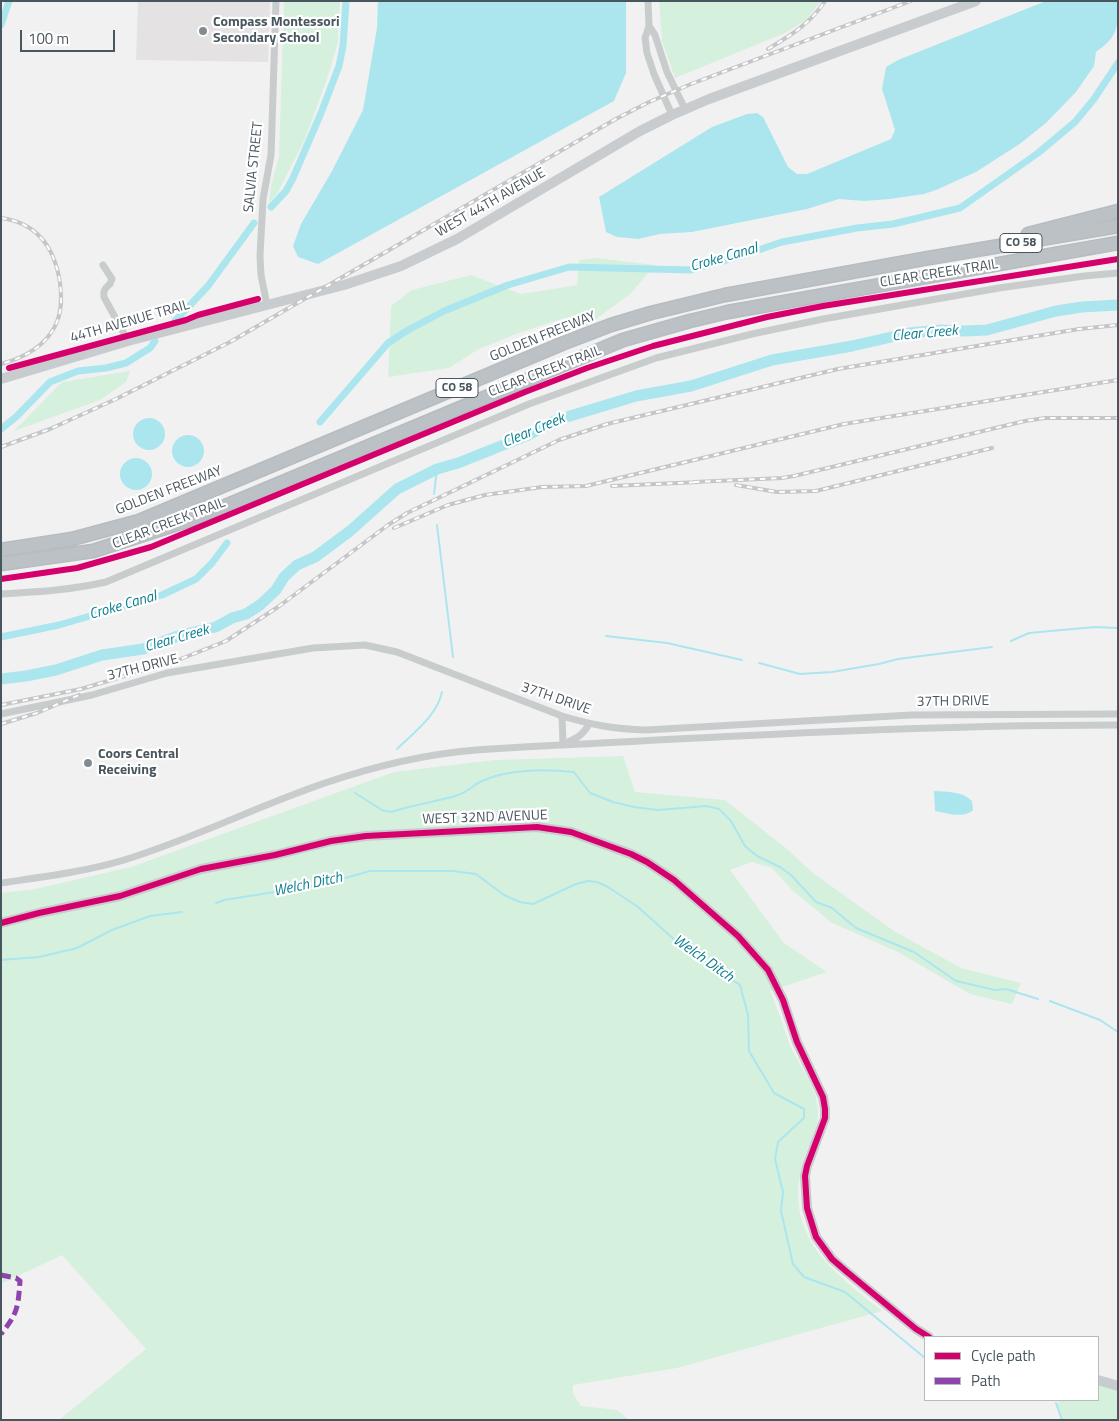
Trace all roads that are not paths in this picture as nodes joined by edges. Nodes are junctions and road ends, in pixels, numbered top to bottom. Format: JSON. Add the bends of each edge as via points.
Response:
{"nodes":[{"id":1,"x":276,"y":1,"type":"edge"},
{"id":2,"x":648,"y":1,"type":"edge"},
{"id":3,"x":976,"y":1,"type":"edge"},
{"id":4,"x":649,"y":26,"type":"junction"},
{"id":5,"x":685,"y":109,"type":"junction"},
{"id":6,"x":672,"y":115,"type":"junction"},
{"id":7,"x":1118,"y":210,"type":"edge"},
{"id":8,"x":1118,"y":226,"type":"edge"},
{"id":9,"x":1118,"y":245,"type":"edge"},
{"id":10,"x":923,"y":259,"type":"junction"},
{"id":11,"x":103,"y":265,"type":"dead end"},
{"id":12,"x":1118,"y":273,"type":"edge"},
{"id":13,"x":267,"y":305,"type":"junction"},
{"id":14,"x":128,"y":342,"type":"junction"},
{"id":15,"x":1,"y":379,"type":"edge"},
{"id":16,"x":1,"y":550,"type":"edge"},
{"id":17,"x":1,"y":564,"type":"edge"},
{"id":18,"x":1,"y":594,"type":"edge"},
{"id":19,"x":1,"y":714,"type":"edge"},
{"id":20,"x":1118,"y":714,"type":"edge"},
{"id":21,"x":562,"y":716,"type":"junction"},
{"id":22,"x":589,"y":724,"type":"junction"},
{"id":23,"x":1118,"y":725,"type":"edge"},
{"id":24,"x":563,"y":744,"type":"junction"},
{"id":25,"x":1,"y":883,"type":"edge"},
{"id":26,"x":1,"y":923,"type":"edge"},
{"id":27,"x":927,"y":1336,"type":"edge"},
{"id":28,"x":1099,"y":1380,"type":"edge"},
{"id":29,"x":1118,"y":1386,"type":"edge"}],
"edges":[{"from":1,"to":13,"type":"street","name":"SALVIA STREET","via":[[271,155],[263,193],[260,256]]},
{"from":2,"to":4,"type":"street"},
{"from":3,"to":5,"type":"street","name":"WEST 44TH AVENUE"},
{"from":4,"to":5,"type":"street"},
{"from":4,"to":6,"type":"street","via":[[645,38],[647,53]]},
{"from":5,"to":6,"type":"street","name":"WEST 44TH AVENUE"},
{"from":6,"to":13,"type":"street","name":"WEST 44TH AVENUE","via":[[420,258],[349,283]]},
{"from":7,"to":10,"type":"highway"},
{"from":8,"to":10,"type":"highway","name":"GOLDEN FREEWAY","number":"CO 58"},
{"from":9,"to":17,"type":"highway","number":"CO 58","via":[[728,312],[654,330],[622,340],[199,517],[93,551]]},
{"from":10,"to":16,"type":"highway","name":"GOLDEN FREEWAY","number":"CO 58","via":[[725,295],[611,325],[139,521],[72,539]]},
{"from":11,"to":14,"type":"street","via":[[112,279],[103,292],[104,298]]},
{"from":12,"to":18,"type":"street","via":[[998,288],[832,317],[656,358],[529,404],[106,582],[72,589]]},
{"from":13,"to":14,"type":"street","name":"WEST 44TH AVENUE"},
{"from":14,"to":15,"type":"street","name":"WEST 44TH AVENUE"},
{"from":19,"to":21,"type":"street","name":"37TH DRIVE","via":[[92,695],[167,673],[313,648],[365,645],[397,652]]},
{"from":20,"to":22,"type":"street","name":"37TH DRIVE","via":[[911,715],[646,730]]},
{"from":21,"to":22,"type":"street","name":"37TH DRIVE"},
{"from":21,"to":24,"type":"street"},
{"from":22,"to":24,"type":"street","via":[[578,738]]},
{"from":23,"to":24,"type":"street","via":[[840,730]]},
{"from":24,"to":25,"type":"street","via":[[474,750],[369,770],[325,782],[124,860]]},
{"from":26,"to":27,"type":"street","name":"WEST 32ND AVENUE","via":[[120,896],[201,869],[357,837],[537,827],[571,832],[631,854],[674,880],[738,936],[768,970],[824,1103],[825,1118],[805,1176],[807,1208],[816,1236],[832,1259]]},
{"from":28,"to":29,"type":"street"}]}
